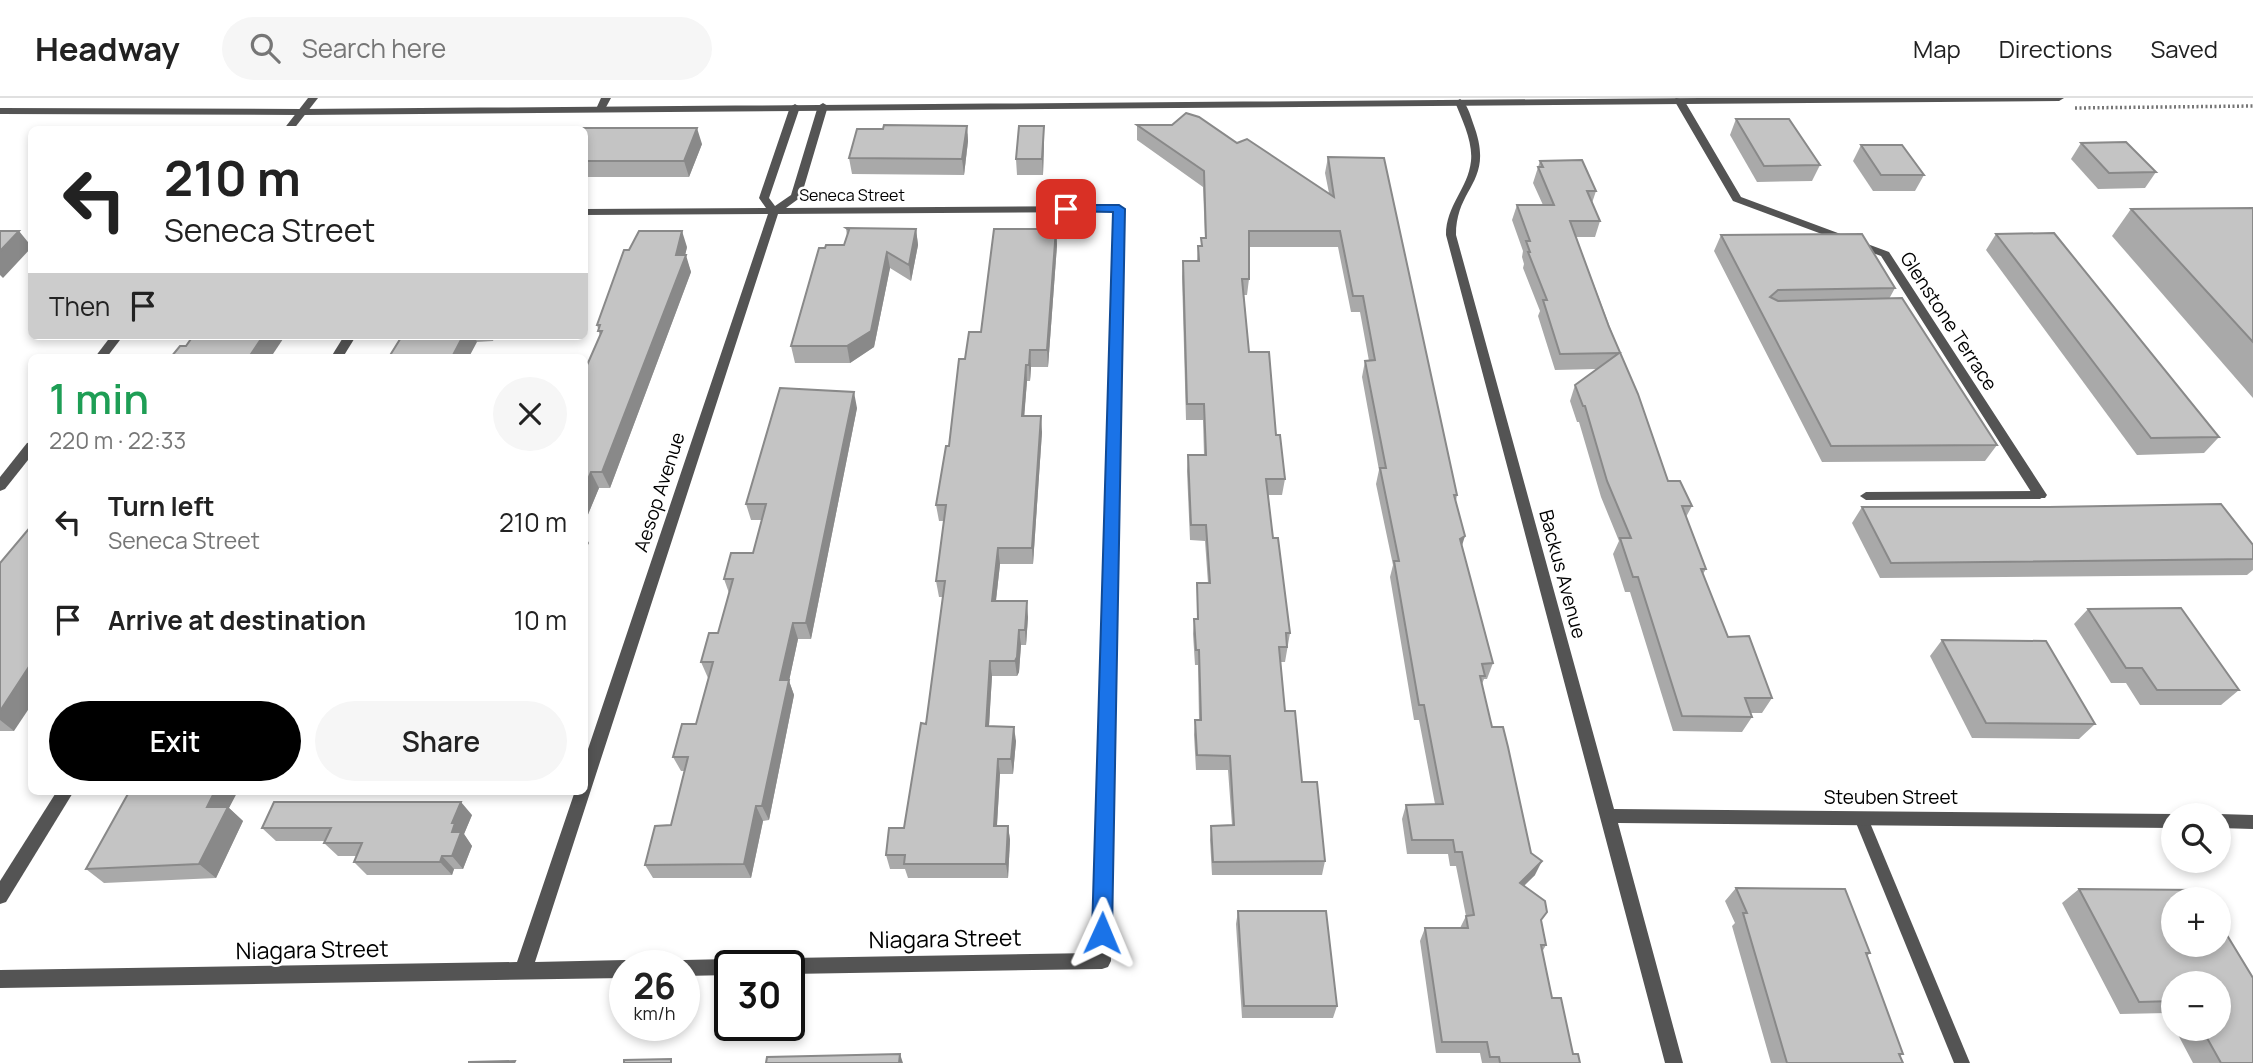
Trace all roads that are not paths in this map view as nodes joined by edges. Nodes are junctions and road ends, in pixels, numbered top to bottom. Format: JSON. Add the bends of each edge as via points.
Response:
{"nodes":[{"id":1,"x":313,"y":98,"type":"edge"},
{"id":2,"x":606,"y":98,"type":"edge"},
{"id":3,"x":2059,"y":98,"type":"edge"},
{"id":4,"x":1791,"y":99,"type":"edge"},
{"id":5,"x":1460,"y":100,"type":"edge"},
{"id":6,"x":1679,"y":100,"type":"junction"},
{"id":7,"x":823,"y":106,"type":"junction"},
{"id":8,"x":795,"y":107,"type":"junction"},
{"id":9,"x":601,"y":109,"type":"junction"},
{"id":10,"x":0,"y":111,"type":"edge"},
{"id":11,"x":302,"y":112,"type":"junction"},
{"id":12,"x":291,"y":126,"type":"edge"},
{"id":13,"x":774,"y":211,"type":"junction"},
{"id":14,"x":588,"y":212,"type":"edge"},
{"id":15,"x":1920,"y":309,"type":"junction"},
{"id":16,"x":1907,"y":310,"type":"edge"},
{"id":17,"x":114,"y":340,"type":"edge"},
{"id":18,"x":103,"y":354,"type":"edge"},
{"id":19,"x":28,"y":451,"type":"edge"},
{"id":20,"x":0,"y":486,"type":"edge"},
{"id":21,"x":2040,"y":495,"type":"joint"},
{"id":22,"x":1866,"y":496,"type":"dead end"},
{"id":23,"x":588,"y":774,"type":"edge"},
{"id":24,"x":63,"y":795,"type":"edge"},
{"id":25,"x":582,"y":795,"type":"edge"},
{"id":26,"x":1608,"y":816,"type":"junction"},
{"id":27,"x":1861,"y":818,"type":"junction"},
{"id":28,"x":2161,"y":821,"type":"edge"},
{"id":29,"x":2231,"y":821,"type":"edge"},
{"id":30,"x":2253,"y":822,"type":"edge"},
{"id":31,"x":0,"y":896,"type":"edge"},
{"id":32,"x":1102,"y":961,"type":"joint"},
{"id":33,"x":805,"y":967,"type":"edge"},
{"id":34,"x":609,"y":969,"type":"edge"},
{"id":35,"x":523,"y":971,"type":"junction"},
{"id":36,"x":0,"y":979,"type":"edge"},
{"id":37,"x":1674,"y":1063,"type":"edge"},
{"id":38,"x":1962,"y":1063,"type":"edge"}],
"edges":[{"from":1,"to":11,"type":"street"},
{"from":2,"to":9,"type":"street"},
{"from":3,"to":4,"type":"street"},
{"from":4,"to":6,"type":"street"},
{"from":5,"to":6,"type":"street"},
{"from":5,"to":7,"type":"street"},
{"from":5,"to":26,"type":"street","name":"Backus Avenue","via":[[1476,159],[1450,219],[1451,235]]},
{"from":6,"to":15,"type":"street","name":"Glenstone Terrace","via":[[1737,199],[1885,254]]},
{"from":7,"to":8,"type":"street"},
{"from":7,"to":13,"type":"street","name":"Aesop Avenue","via":[[796,197]]},
{"from":8,"to":9,"type":"street"},
{"from":8,"to":13,"type":"street","name":"Aesop Avenue","via":[[764,198]]},
{"from":9,"to":11,"type":"street"},
{"from":10,"to":11,"type":"street"},
{"from":11,"to":12,"type":"street"},
{"from":13,"to":14,"type":"street","name":"Seneca Street"},
{"from":13,"to":23,"type":"street","name":"Aesop Avenue"},
{"from":13,"to":32,"type":"street","name":"Seneca Street","via":[[1119,209]]},
{"from":15,"to":16,"type":"lane"},
{"from":15,"to":21,"type":"street","name":"Glenstone Terrace"},
{"from":17,"to":18,"type":"street"},
{"from":19,"to":20,"type":"street"},
{"from":21,"to":22,"type":"lane"},
{"from":24,"to":31,"type":"street"},
{"from":25,"to":35,"type":"street"},
{"from":26,"to":27,"type":"street","name":"Steuben Street"},
{"from":26,"to":37,"type":"street","name":"Backus Avenue"},
{"from":27,"to":28,"type":"street","name":"Steuben Street"},
{"from":27,"to":38,"type":"lane"},
{"from":29,"to":30,"type":"street"},
{"from":32,"to":33,"type":"street","name":"Niagara Street"},
{"from":34,"to":35,"type":"street","name":"Niagara Street"},
{"from":35,"to":36,"type":"street","name":"Niagara Street"}]}
